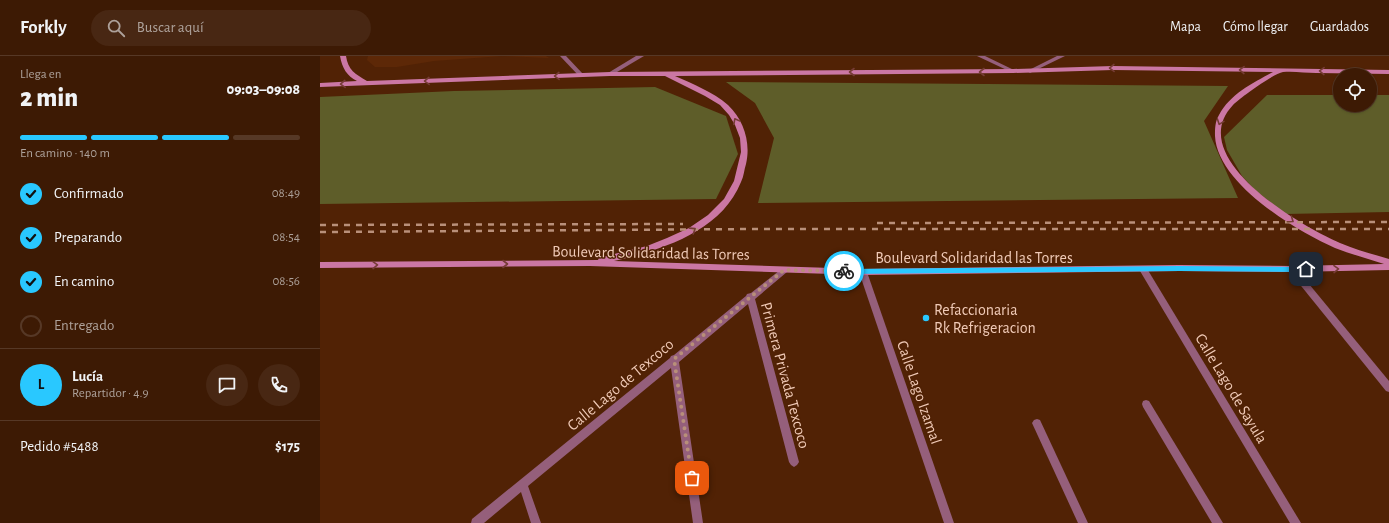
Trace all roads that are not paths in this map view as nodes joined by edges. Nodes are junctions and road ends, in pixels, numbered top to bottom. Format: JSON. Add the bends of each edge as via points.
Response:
{"nodes":[{"id":1,"x":343,"y":56,"type":"edge"},
{"id":2,"x":564,"y":56,"type":"edge"},
{"id":3,"x":641,"y":56,"type":"edge"},
{"id":4,"x":980,"y":56,"type":"edge"},
{"id":5,"x":1062,"y":56,"type":"edge"},
{"id":6,"x":1013,"y":71,"type":"junction"},
{"id":7,"x":1030,"y":71,"type":"junction"},
{"id":8,"x":1281,"y":71,"type":"junction"},
{"id":9,"x":1389,"y":72,"type":"edge"},
{"id":10,"x":610,"y":74,"type":"junction"},
{"id":11,"x":666,"y":74,"type":"junction"},
{"id":12,"x":581,"y":75,"type":"junction"},
{"id":13,"x":367,"y":83,"type":"junction"},
{"id":14,"x":320,"y":85,"type":"edge"},
{"id":15,"x":1389,"y":262,"type":"edge"},
{"id":16,"x":590,"y":263,"type":"junction"},
{"id":17,"x":320,"y":265,"type":"edge"},
{"id":18,"x":1389,"y":267,"type":"edge"},
{"id":19,"x":1143,"y":269,"type":"junction"},
{"id":20,"x":784,"y":270,"type":"junction"},
{"id":21,"x":1292,"y":270,"type":"junction"},
{"id":22,"x":863,"y":272,"type":"junction"},
{"id":23,"x":750,"y":296,"type":"junction"},
{"id":24,"x":674,"y":359,"type":"junction"},
{"id":25,"x":1389,"y":388,"type":"edge"},
{"id":26,"x":1146,"y":404,"type":"dead end"},
{"id":27,"x":1037,"y":423,"type":"dead end"},
{"id":28,"x":794,"y":462,"type":"dead end"},
{"id":29,"x":523,"y":484,"type":"junction"},
{"id":30,"x":476,"y":523,"type":"edge"},
{"id":31,"x":536,"y":523,"type":"edge"},
{"id":32,"x":698,"y":523,"type":"edge"},
{"id":33,"x":949,"y":523,"type":"edge"},
{"id":34,"x":1083,"y":523,"type":"edge"},
{"id":35,"x":1218,"y":523,"type":"edge"},
{"id":36,"x":1296,"y":523,"type":"edge"}],
"edges":[{"from":1,"to":13,"type":"main road","via":[[346,69],[351,75]]},
{"from":2,"to":12,"type":"street"},
{"from":3,"to":10,"type":"street"},
{"from":4,"to":6,"type":"street"},
{"from":5,"to":7,"type":"street"},
{"from":6,"to":7,"type":"main road"},
{"from":6,"to":11,"type":"main road","one_way":true},
{"from":8,"to":7,"type":"main road","one_way":true,"via":[[1113,68]]},
{"from":9,"to":8,"type":"main road","one_way":true},
{"from":8,"to":15,"type":"main road","one_way":true,"via":[[1236,98],[1223,116],[1218,126],[1218,137],[1228,164],[1250,190],[1297,224],[1338,245]]},
{"from":10,"to":11,"type":"main road"},
{"from":10,"to":12,"type":"main road"},
{"from":16,"to":11,"type":"main road","one_way":true,"via":[[634,253],[689,233],[710,219],[737,184],[745,151],[740,129],[732,114],[717,100]]},
{"from":12,"to":13,"type":"main road","one_way":true},
{"from":13,"to":14,"type":"main road","one_way":true},
{"from":17,"to":16,"type":"main road","name":"Boulevard Solidaridad las Torres","one_way":true},
{"from":16,"to":20,"type":"main road","name":"Boulevard Solidaridad las Torres"},
{"from":21,"to":18,"type":"main road","name":"Boulevard Solidaridad las Torres","one_way":true},
{"from":19,"to":21,"type":"main road","name":"Boulevard Solidaridad las Torres"},
{"from":19,"to":22,"type":"main road","name":"Boulevard Solidaridad las Torres"},
{"from":19,"to":36,"type":"street","name":"Calle Lago de Sayula"},
{"from":20,"to":22,"type":"main road","name":"Boulevard Solidaridad las Torres"},
{"from":20,"to":23,"type":"street","name":"Calle Lago de Texcoco"},
{"from":21,"to":25,"type":"street"},
{"from":22,"to":33,"type":"street","name":"Calle Lago Izamal"},
{"from":23,"to":24,"type":"street","name":"Calle Lago de Texcoco"},
{"from":23,"to":28,"type":"street","name":"Primera Privada Texcoco"},
{"from":24,"to":29,"type":"street","name":"Calle Lago de Texcoco"},
{"from":24,"to":32,"type":"street"},
{"from":26,"to":35,"type":"street"},
{"from":27,"to":34,"type":"street"},
{"from":29,"to":30,"type":"street","name":"Calle Lago de Texcoco"},
{"from":29,"to":31,"type":"street"}]}
